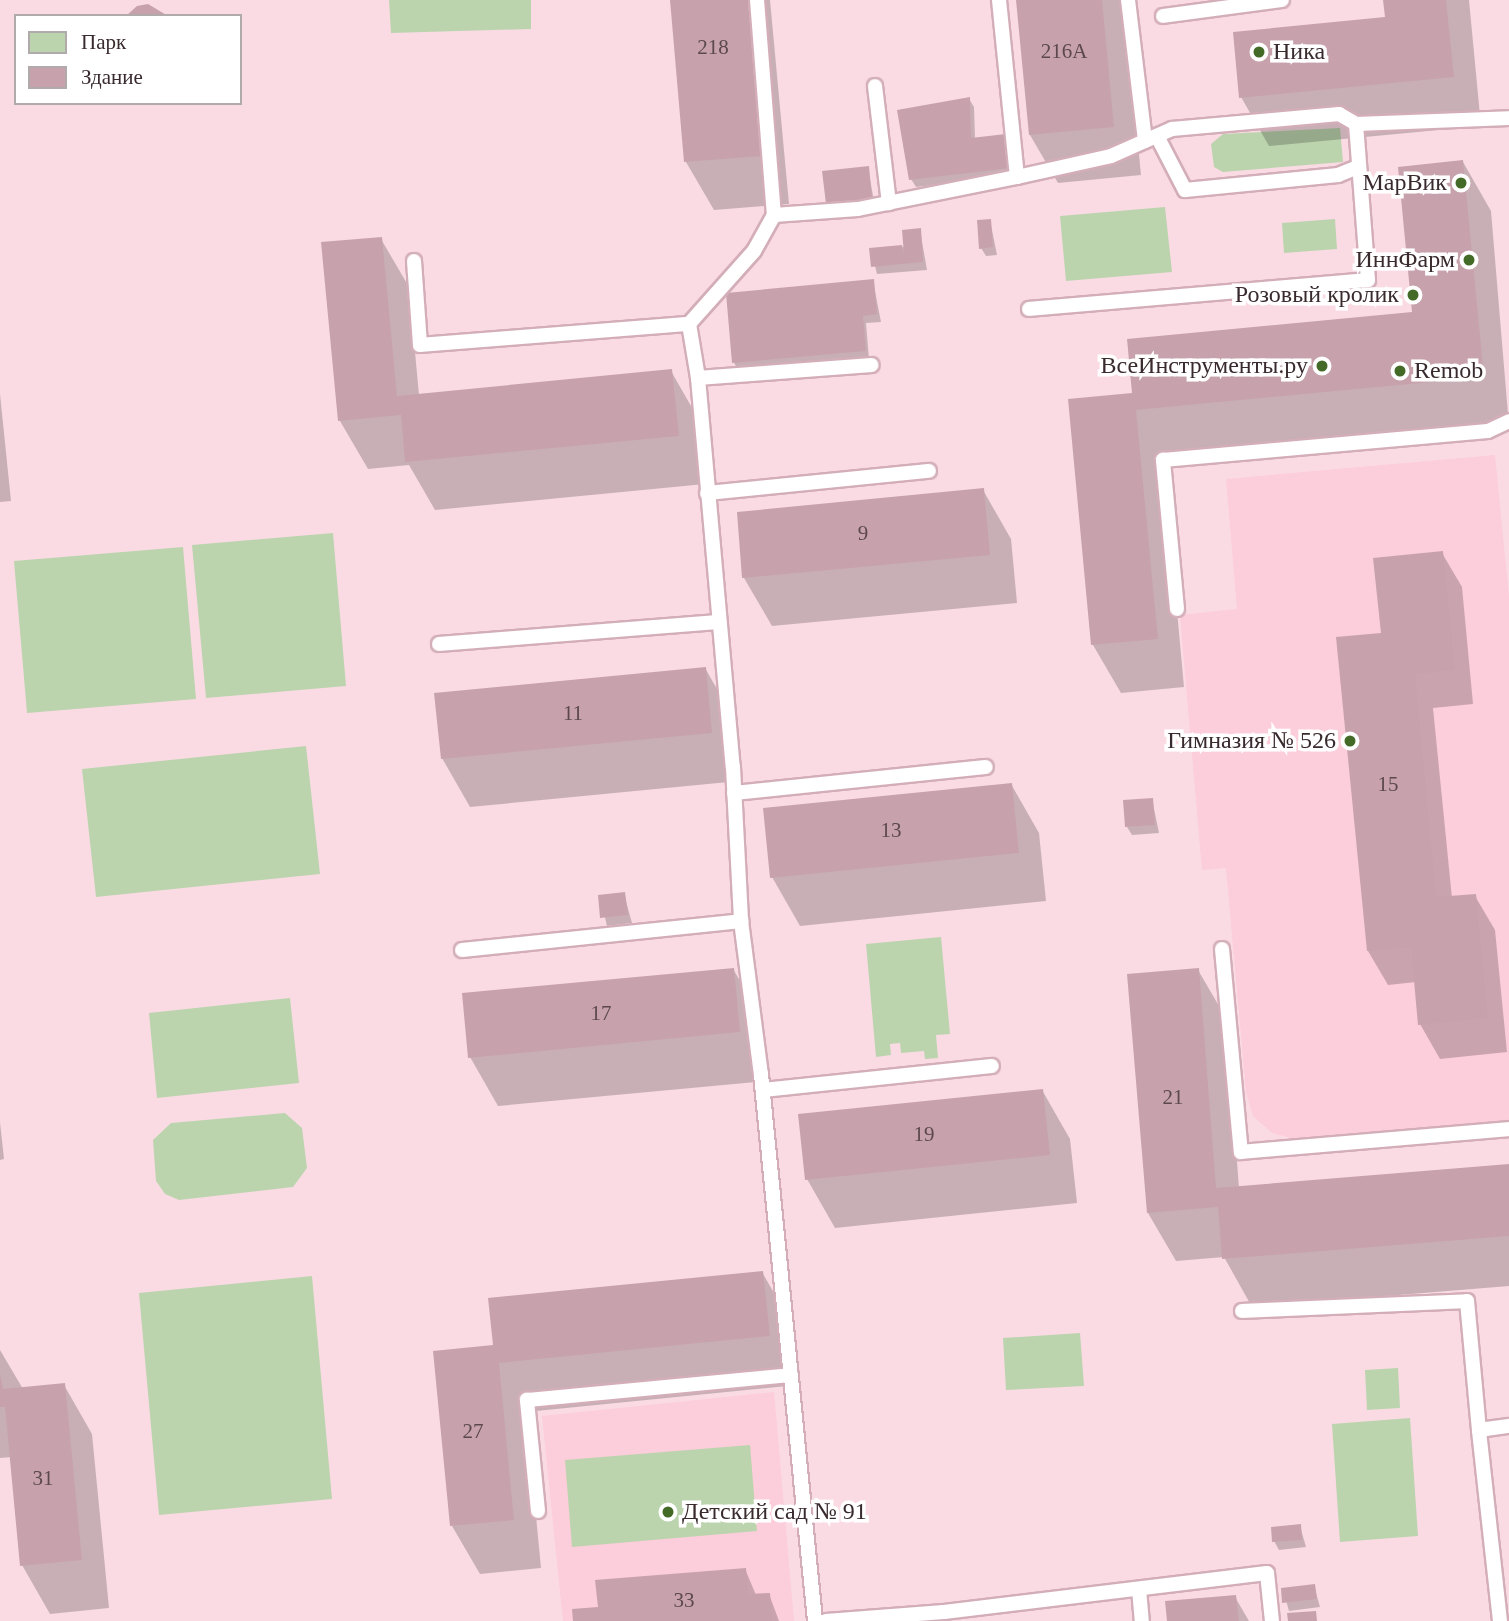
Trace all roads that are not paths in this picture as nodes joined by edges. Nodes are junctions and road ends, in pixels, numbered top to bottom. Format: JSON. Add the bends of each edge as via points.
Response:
{"nodes":[{"id":1,"x":757,"y":0,"type":"edge"},
{"id":2,"x":999,"y":0,"type":"edge"},
{"id":3,"x":1128,"y":0,"type":"edge"},
{"id":4,"x":1282,"y":0,"type":"edge"},
{"id":5,"x":1163,"y":16,"type":"dead end"},
{"id":6,"x":875,"y":86,"type":"dead end"},
{"id":7,"x":1509,"y":118,"type":"edge"},
{"id":8,"x":1356,"y":124,"type":"junction"},
{"id":9,"x":1151,"y":138,"type":"junction"},
{"id":10,"x":1358,"y":167,"type":"junction"},
{"id":11,"x":1017,"y":177,"type":"junction"},
{"id":12,"x":889,"y":203,"type":"junction"},
{"id":13,"x":774,"y":215,"type":"junction"},
{"id":14,"x":414,"y":261,"type":"dead end"},
{"id":15,"x":1030,"y":309,"type":"dead end"},
{"id":16,"x":690,"y":324,"type":"junction"},
{"id":17,"x":872,"y":365,"type":"dead end"},
{"id":18,"x":698,"y":378,"type":"junction"},
{"id":19,"x":1509,"y":421,"type":"edge"},
{"id":20,"x":929,"y":471,"type":"dead end"},
{"id":21,"x":707,"y":493,"type":"junction"},
{"id":22,"x":1177,"y":609,"type":"dead end"},
{"id":23,"x":717,"y":622,"type":"junction"},
{"id":24,"x":439,"y":644,"type":"dead end"},
{"id":25,"x":986,"y":767,"type":"dead end"},
{"id":26,"x":734,"y":793,"type":"junction"},
{"id":27,"x":741,"y":921,"type":"junction"},
{"id":28,"x":1222,"y":949,"type":"dead end"},
{"id":29,"x":462,"y":950,"type":"dead end"},
{"id":30,"x":992,"y":1066,"type":"dead end"},
{"id":31,"x":763,"y":1090,"type":"junction"},
{"id":32,"x":1509,"y":1129,"type":"edge"},
{"id":33,"x":1242,"y":1311,"type":"dead end"},
{"id":34,"x":791,"y":1375,"type":"junction"},
{"id":35,"x":1509,"y":1426,"type":"edge"},
{"id":36,"x":1479,"y":1430,"type":"junction"},
{"id":37,"x":537,"y":1511,"type":"dead end"},
{"id":38,"x":1139,"y":1589,"type":"junction"},
{"id":39,"x":945,"y":1617,"type":"edge"},
{"id":40,"x":815,"y":1621,"type":"edge"},
{"id":41,"x":826,"y":1621,"type":"edge"},
{"id":42,"x":1142,"y":1621,"type":"edge"},
{"id":43,"x":1272,"y":1621,"type":"edge"},
{"id":44,"x":1500,"y":1621,"type":"edge"}],
"edges":[{"from":1,"to":13,"type":"lane"},
{"from":2,"to":11,"type":"lane"},
{"from":3,"to":9,"type":"lane"},
{"from":4,"to":5,"type":"lane"},
{"from":6,"to":12,"type":"lane"},
{"from":7,"to":8,"type":"lane"},
{"from":8,"to":9,"type":"lane","via":[[1339,114],[1172,129]]},
{"from":8,"to":10,"type":"lane"},
{"from":9,"to":10,"type":"lane","via":[[1185,190],[1338,175]]},
{"from":9,"to":11,"type":"lane","via":[[1111,156]]},
{"from":10,"to":15,"type":"lane","via":[[1368,280]]},
{"from":11,"to":12,"type":"lane"},
{"from":12,"to":13,"type":"lane"},
{"from":13,"to":16,"type":"lane","via":[[754,251]]},
{"from":14,"to":16,"type":"lane","via":[[420,345]]},
{"from":16,"to":18,"type":"lane"},
{"from":17,"to":18,"type":"lane"},
{"from":18,"to":21,"type":"lane"},
{"from":19,"to":22,"type":"lane","via":[[1488,431],[1163,460]]},
{"from":20,"to":21,"type":"lane"},
{"from":21,"to":23,"type":"lane"},
{"from":23,"to":24,"type":"lane"},
{"from":23,"to":26,"type":"lane"},
{"from":25,"to":26,"type":"lane"},
{"from":26,"to":27,"type":"lane"},
{"from":27,"to":29,"type":"lane"},
{"from":27,"to":31,"type":"lane"},
{"from":28,"to":32,"type":"lane","via":[[1241,1152]]},
{"from":30,"to":31,"type":"lane"},
{"from":31,"to":34,"type":"lane"},
{"from":33,"to":36,"type":"lane","via":[[1467,1301]]},
{"from":34,"to":37,"type":"lane","via":[[527,1400]]},
{"from":34,"to":40,"type":"lane"},
{"from":35,"to":36,"type":"lane"},
{"from":36,"to":44,"type":"lane"},
{"from":38,"to":39,"type":"lane"},
{"from":38,"to":42,"type":"lane"},
{"from":38,"to":43,"type":"lane","via":[[1267,1573]]},
{"from":39,"to":41,"type":"lane"}]}
